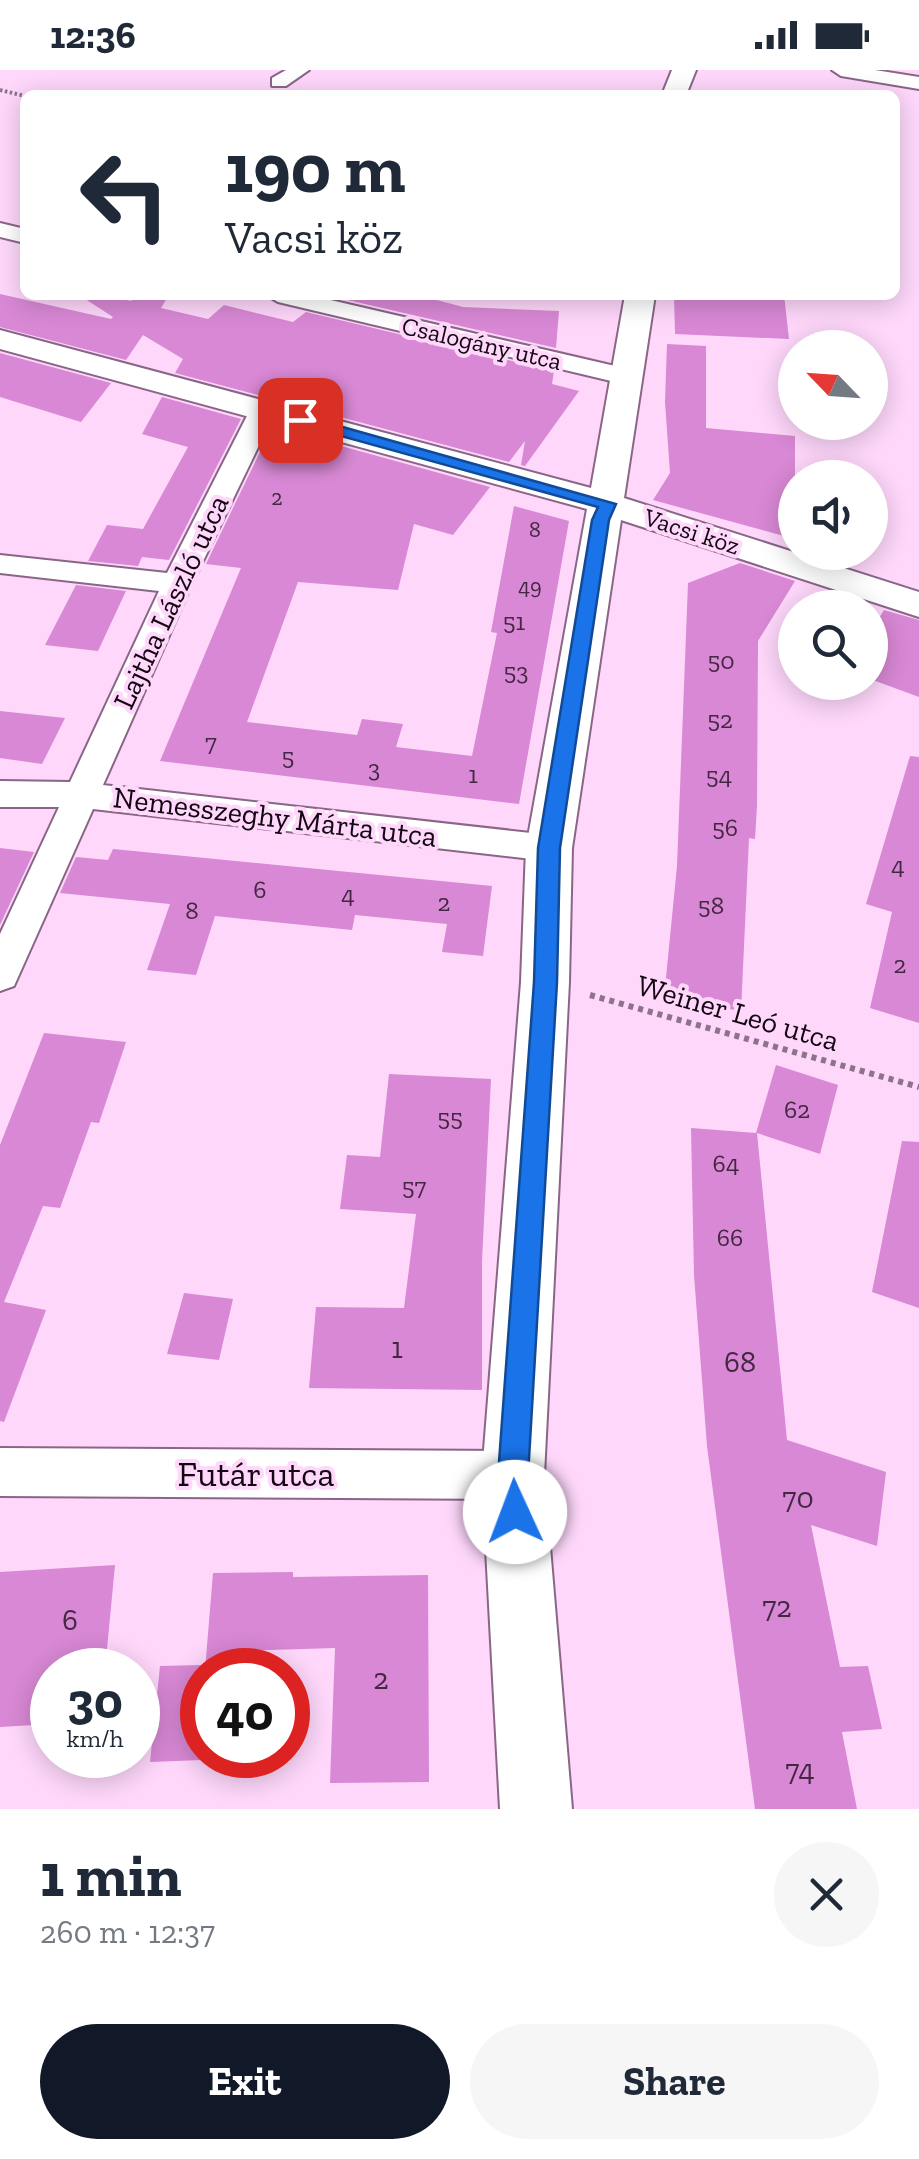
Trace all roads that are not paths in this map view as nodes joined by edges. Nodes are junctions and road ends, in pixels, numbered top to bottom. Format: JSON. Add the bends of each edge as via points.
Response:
{"nodes":[{"id":1,"x":300,"y":70,"type":"edge"},
{"id":2,"x":841,"y":70,"type":"edge"},
{"id":3,"x":279,"y":82,"type":"dead end"},
{"id":4,"x":919,"y":82,"type":"edge"},
{"id":5,"x":299,"y":300,"type":"edge"},
{"id":6,"x":639,"y":300,"type":"edge"},
{"id":7,"x":0,"y":339,"type":"edge"},
{"id":8,"x":628,"y":377,"type":"junction"},
{"id":9,"x":263,"y":410,"type":"junction"},
{"id":10,"x":608,"y":504,"type":"junction"},
{"id":11,"x":0,"y":564,"type":"edge"},
{"id":12,"x":177,"y":584,"type":"junction"},
{"id":13,"x":919,"y":606,"type":"edge"},
{"id":14,"x":0,"y":794,"type":"edge"},
{"id":15,"x":82,"y":795,"type":"junction"},
{"id":16,"x":549,"y":848,"type":"junction"},
{"id":17,"x":0,"y":975,"type":"edge"},
{"id":18,"x":0,"y":1472,"type":"edge"},
{"id":19,"x":513,"y":1476,"type":"junction"},
{"id":20,"x":536,"y":1809,"type":"edge"}],
"edges":[{"from":1,"to":3,"type":"street"},
{"from":2,"to":4,"type":"street"},
{"from":5,"to":8,"type":"street","name":"Csalogány utca"},
{"from":6,"to":8,"type":"street"},
{"from":7,"to":9,"type":"street","name":"Vacsi köz"},
{"from":8,"to":10,"type":"street"},
{"from":9,"to":10,"type":"street","name":"Vacsi köz"},
{"from":9,"to":12,"type":"street","name":"Lajtha László utca"},
{"from":10,"to":13,"type":"street","name":"Vacsi köz"},
{"from":10,"to":16,"type":"street","via":[[600,520]]},
{"from":11,"to":12,"type":"street"},
{"from":12,"to":15,"type":"street","name":"Lajtha László utca"},
{"from":14,"to":15,"type":"street","name":"Nemesszeghy Márta utca"},
{"from":15,"to":16,"type":"street","name":"Nemesszeghy Márta utca"},
{"from":15,"to":17,"type":"street","name":"Lajtha László utca"},
{"from":16,"to":19,"type":"street"},
{"from":18,"to":19,"type":"street","name":"Futár utca"},
{"from":19,"to":20,"type":"street"}]}
